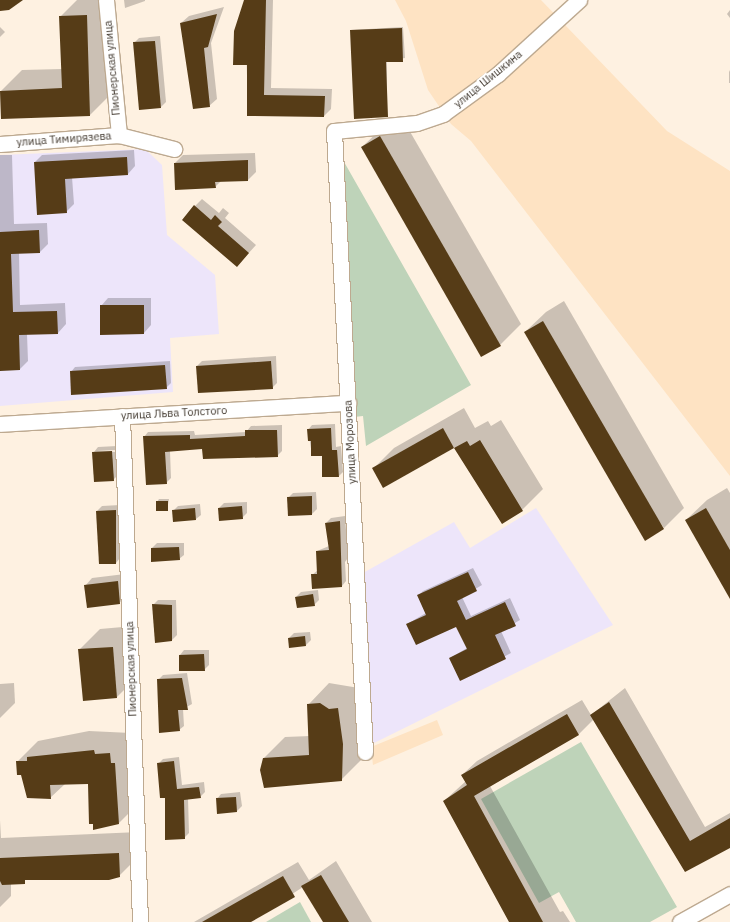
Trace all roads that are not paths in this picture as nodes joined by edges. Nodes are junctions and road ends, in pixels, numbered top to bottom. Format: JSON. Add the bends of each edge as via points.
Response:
{"nodes":[{"id":1,"x":106,"y":0,"type":"edge"},
{"id":2,"x":579,"y":0,"type":"edge"},
{"id":3,"x":334,"y":131,"type":"joint"},
{"id":4,"x":119,"y":136,"type":"junction"},
{"id":5,"x":0,"y":144,"type":"edge"},
{"id":6,"x":174,"y":149,"type":"dead end"},
{"id":7,"x":348,"y":403,"type":"junction"},
{"id":8,"x":122,"y":416,"type":"junction"},
{"id":9,"x":0,"y":424,"type":"edge"},
{"id":10,"x":365,"y":752,"type":"dead end"},
{"id":11,"x":730,"y":894,"type":"edge"},
{"id":12,"x":140,"y":922,"type":"edge"},
{"id":13,"x":680,"y":922,"type":"edge"}],
"edges":[{"from":1,"to":4,"type":"street","name":"Пионерская улица"},
{"from":2,"to":3,"type":"street","name":"улица Шишкина","via":[[498,74],[443,114],[403,125]]},
{"from":3,"to":7,"type":"street","name":"улица Морозова"},
{"from":4,"to":5,"type":"street","name":"улица Тимирязева"},
{"from":4,"to":6,"type":"street","name":"улица Тимирязева"},
{"from":7,"to":8,"type":"street","name":"улица Льва Толстого"},
{"from":7,"to":10,"type":"street","name":"улица Морозова"},
{"from":8,"to":9,"type":"street","name":"улица Льва Толстого"},
{"from":8,"to":12,"type":"street","name":"Пионерская улица"},
{"from":11,"to":13,"type":"street"}]}
